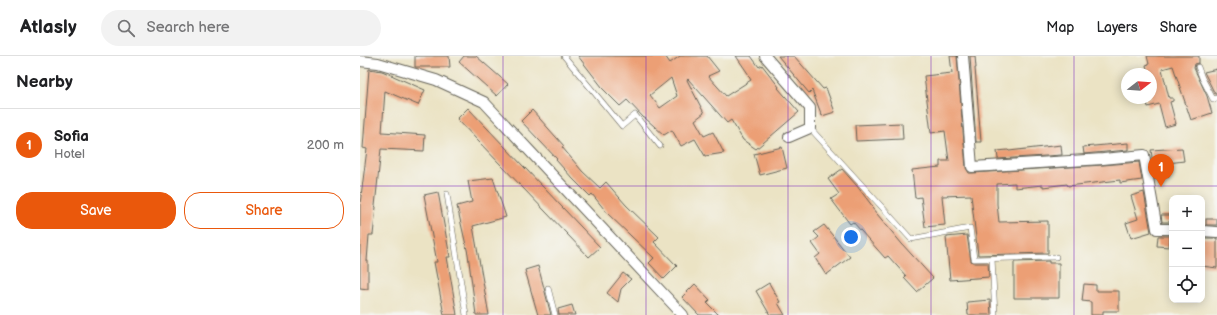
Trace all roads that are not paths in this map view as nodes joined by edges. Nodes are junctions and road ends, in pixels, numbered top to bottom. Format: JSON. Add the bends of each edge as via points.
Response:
{"nodes":[{"id":1,"x":564,"y":56,"type":"edge"},
{"id":2,"x":765,"y":56,"type":"edge"},
{"id":3,"x":963,"y":56,"type":"edge"},
{"id":4,"x":360,"y":61,"type":"edge"},
{"id":5,"x":1198,"y":67,"type":"dead end"},
{"id":6,"x":1217,"y":98,"type":"edge"},
{"id":7,"x":810,"y":128,"type":"junction"},
{"id":8,"x":789,"y":137,"type":"dead end"},
{"id":9,"x":660,"y":146,"type":"dead end"},
{"id":10,"x":448,"y":194,"type":"dead end"},
{"id":11,"x":1169,"y":229,"type":"edge"},
{"id":12,"x":1205,"y":231,"type":"edge"},
{"id":13,"x":1217,"y":232,"type":"edge"},
{"id":14,"x":1056,"y":257,"type":"dead end"},
{"id":15,"x":992,"y":259,"type":"junction"},
{"id":16,"x":548,"y":288,"type":"dead end"},
{"id":17,"x":466,"y":315,"type":"edge"},
{"id":18,"x":555,"y":315,"type":"edge"},
{"id":19,"x":683,"y":315,"type":"edge"},
{"id":20,"x":995,"y":315,"type":"edge"}],
"edges":[{"from":1,"to":9,"type":"lane","via":[[622,126],[635,115]]},
{"from":2,"to":7,"type":"street","via":[[810,108]]},
{"from":3,"to":11,"type":"street","via":[[972,167],[1144,155],[1157,229]]},
{"from":4,"to":19,"type":"street","via":[[378,62],[436,80],[484,102]]},
{"from":5,"to":6,"type":"lane","via":[[1213,99]]},
{"from":7,"to":8,"type":"street"},
{"from":7,"to":15,"type":"lane","via":[[912,239],[970,228],[974,259]]},
{"from":10,"to":17,"type":"lane"},
{"from":12,"to":13,"type":"street"},
{"from":14,"to":15,"type":"lane"},
{"from":15,"to":20,"type":"lane"},
{"from":16,"to":18,"type":"lane"}]}
